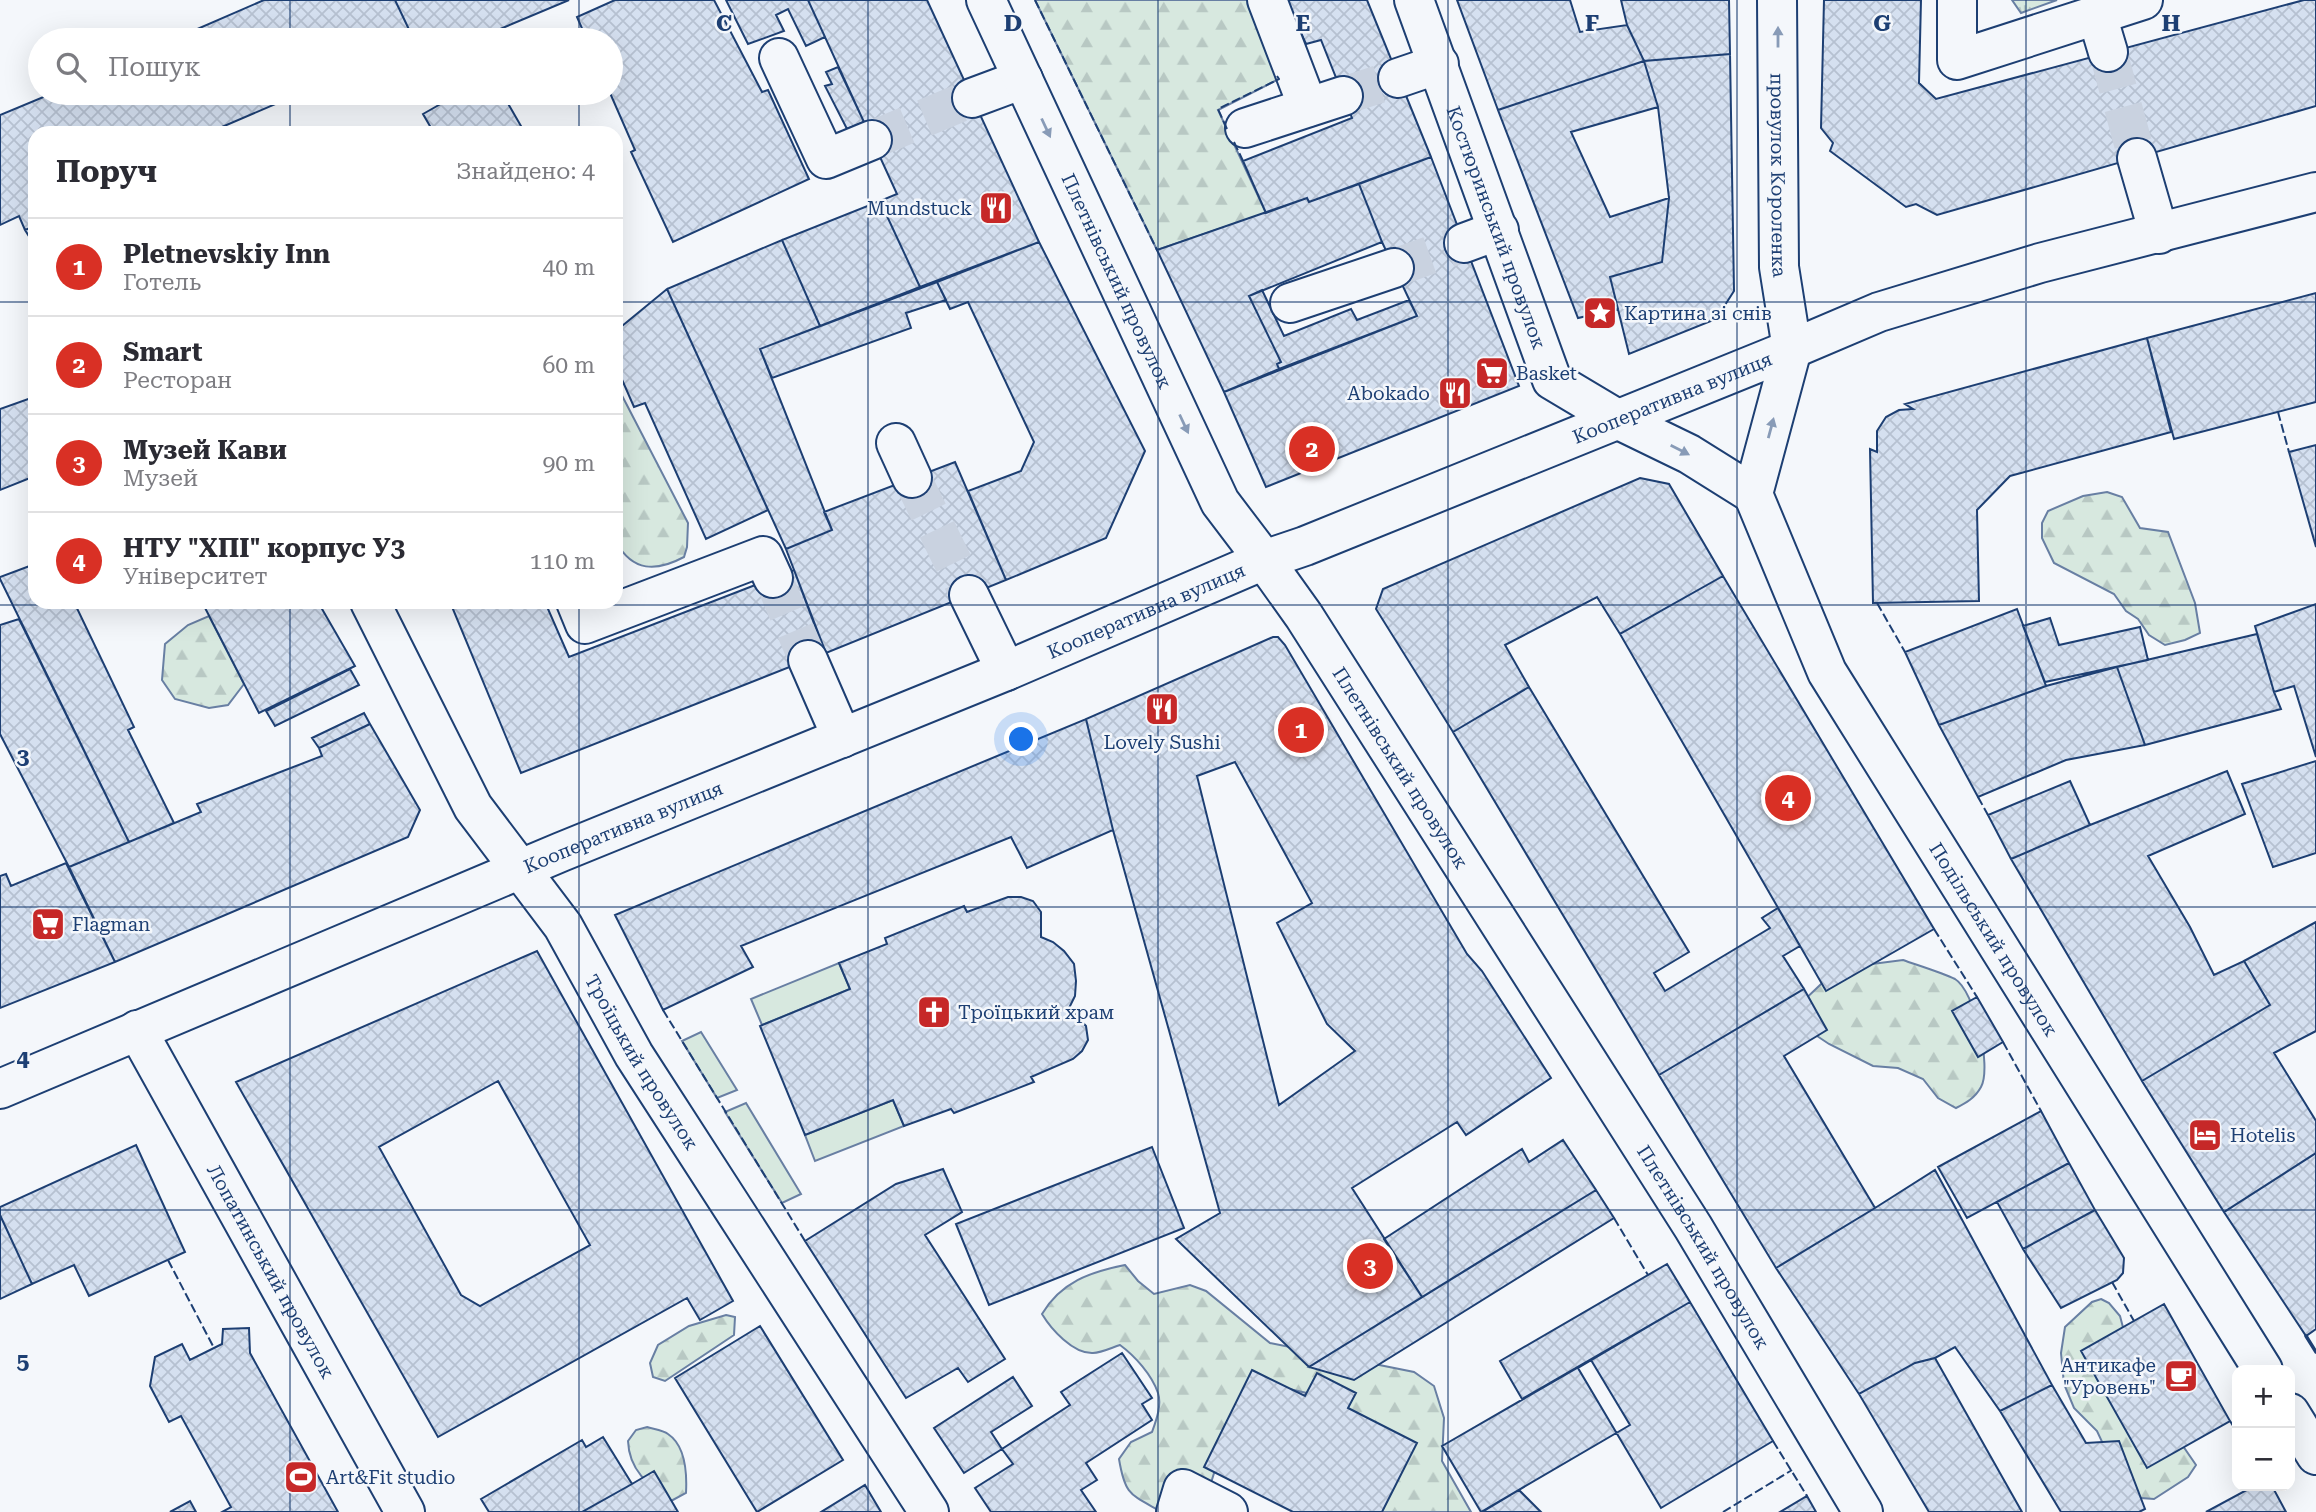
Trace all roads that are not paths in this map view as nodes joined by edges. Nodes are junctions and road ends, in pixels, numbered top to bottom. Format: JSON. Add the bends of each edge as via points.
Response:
{"nodes":[{"id":1,"x":986,"y":0,"type":"edge"},
{"id":2,"x":1267,"y":0,"type":"edge"},
{"id":3,"x":1414,"y":0,"type":"edge"},
{"id":4,"x":1777,"y":0,"type":"edge"},
{"id":5,"x":1957,"y":0,"type":"edge"},
{"id":6,"x":2143,"y":0,"type":"edge"},
{"id":7,"x":2097,"y":15,"type":"junction"},
{"id":8,"x":2108,"y":52,"type":"tunnel mouth"},
{"id":9,"x":779,"y":58,"type":"dead end"},
{"id":10,"x":1439,"y":64,"type":"junction"},
{"id":11,"x":1398,"y":78,"type":"tunnel mouth"},
{"id":12,"x":1023,"y":79,"type":"junction"},
{"id":13,"x":972,"y":98,"type":"tunnel mouth"},
{"id":14,"x":1245,"y":128,"type":"dead end"},
{"id":15,"x":872,"y":140,"type":"tunnel mouth"},
{"id":16,"x":2137,"y":158,"type":"tunnel mouth"},
{"id":17,"x":2316,"y":192,"type":"edge"},
{"id":18,"x":1499,"y":230,"type":"junction"},
{"id":19,"x":2159,"y":234,"type":"junction"},
{"id":20,"x":1464,"y":243,"type":"tunnel mouth"},
{"id":21,"x":1394,"y":268,"type":"tunnel mouth"},
{"id":22,"x":1290,"y":303,"type":"dead end"},
{"id":23,"x":1792,"y":349,"type":"junction"},
{"id":24,"x":1619,"y":420,"type":"junction"},
{"id":25,"x":896,"y":443,"type":"dead end"},
{"id":26,"x":912,"y":478,"type":"tunnel mouth"},
{"id":27,"x":1754,"y":494,"type":"junction"},
{"id":28,"x":1264,"y":560,"type":"junction"},
{"id":29,"x":773,"y":578,"type":"tunnel mouth"},
{"id":30,"x":970,"y":595,"type":"tunnel mouth"},
{"id":31,"x":374,"y":609,"type":"edge"},
{"id":32,"x":579,"y":609,"type":"edge"},
{"id":33,"x":808,"y":660,"type":"tunnel mouth"},
{"id":34,"x":1006,"y":671,"type":"junction"},
{"id":35,"x":842,"y":738,"type":"junction"},
{"id":36,"x":520,"y":870,"type":"junction"},
{"id":37,"x":137,"y":1030,"type":"junction"},
{"id":38,"x":0,"y":1090,"type":"edge"},
{"id":39,"x":2260,"y":1365,"type":"edge"},
{"id":40,"x":2295,"y":1421,"type":"edge"},
{"id":41,"x":2316,"y":1455,"type":"edge"},
{"id":42,"x":405,"y":1512,"type":"edge"},
{"id":43,"x":929,"y":1512,"type":"edge"},
{"id":44,"x":1176,"y":1512,"type":"edge"},
{"id":45,"x":1228,"y":1512,"type":"edge"},
{"id":46,"x":1863,"y":1512,"type":"edge"}],
"edges":[{"from":1,"to":12,"type":"street","name":"Плетнівський провулок"},
{"from":2,"to":14,"type":"street","via":[[1326,102]]},
{"from":3,"to":10,"type":"street","name":"Костюринський провулок"},
{"from":23,"to":4,"type":"street","name":"провулок Короленка","one_way":true,"via":[[1779,267]]},
{"from":5,"to":7,"type":"street","via":[[1957,60]]},
{"from":6,"to":7,"type":"street"},
{"from":7,"to":8,"type":"street"},
{"from":9,"to":15,"type":"street","via":[[826,159]]},
{"from":10,"to":11,"type":"street"},
{"from":10,"to":18,"type":"street","name":"Костюринський провулок"},
{"from":12,"to":13,"type":"street"},
{"from":12,"to":28,"type":"street","name":"Плетнівський провулок","one_way":true,"via":[[1220,502]]},
{"from":16,"to":19,"type":"street"},
{"from":17,"to":19,"type":"street","name":"Кооперативна вулиця"},
{"from":18,"to":20,"type":"street"},
{"from":18,"to":24,"type":"street","name":"Костюринський провулок","via":[[1552,380]]},
{"from":19,"to":23,"type":"street","name":"Кооперативна вулиця","via":[[2040,263],[1880,312]]},
{"from":21,"to":22,"type":"street"},
{"from":23,"to":24,"type":"street","name":"Кооперативна вулиця"},
{"from":27,"to":23,"type":"street","one_way":true},
{"from":24,"to":27,"type":"street","one_way":true,"via":[[1689,454]]},
{"from":24,"to":28,"type":"street","name":"Кооперативна вулиця"},
{"from":25,"to":26,"type":"street"},
{"from":27,"to":39,"type":"street","name":"Подільський провулок","via":[[1827,672]]},
{"from":28,"to":34,"type":"street","name":"Кооперативна вулиця"},
{"from":28,"to":46,"type":"street","name":"Плетнівський провулок","via":[[1693,1227]]},
{"from":29,"to":32,"type":"street","via":[[763,556],[586,624]]},
{"from":30,"to":34,"type":"street"},
{"from":31,"to":36,"type":"street","name":"Троїцький провулок","via":[[473,807]]},
{"from":33,"to":35,"type":"street"},
{"from":34,"to":35,"type":"street","name":"Кооперативна вулиця"},
{"from":35,"to":36,"type":"street","name":"Кооперативна вулиця"},
{"from":36,"to":37,"type":"street","name":"Кооперативна вулиця"},
{"from":36,"to":43,"type":"street","name":"Троїцький провулок","via":[[564,926],[634,1055]]},
{"from":37,"to":38,"type":"street","name":"Кооперативна вулиця"},
{"from":37,"to":42,"type":"street","name":"Лопатинський провулок"},
{"from":40,"to":41,"type":"street"},
{"from":44,"to":45,"type":"street","via":[[1183,1489]]}]}
